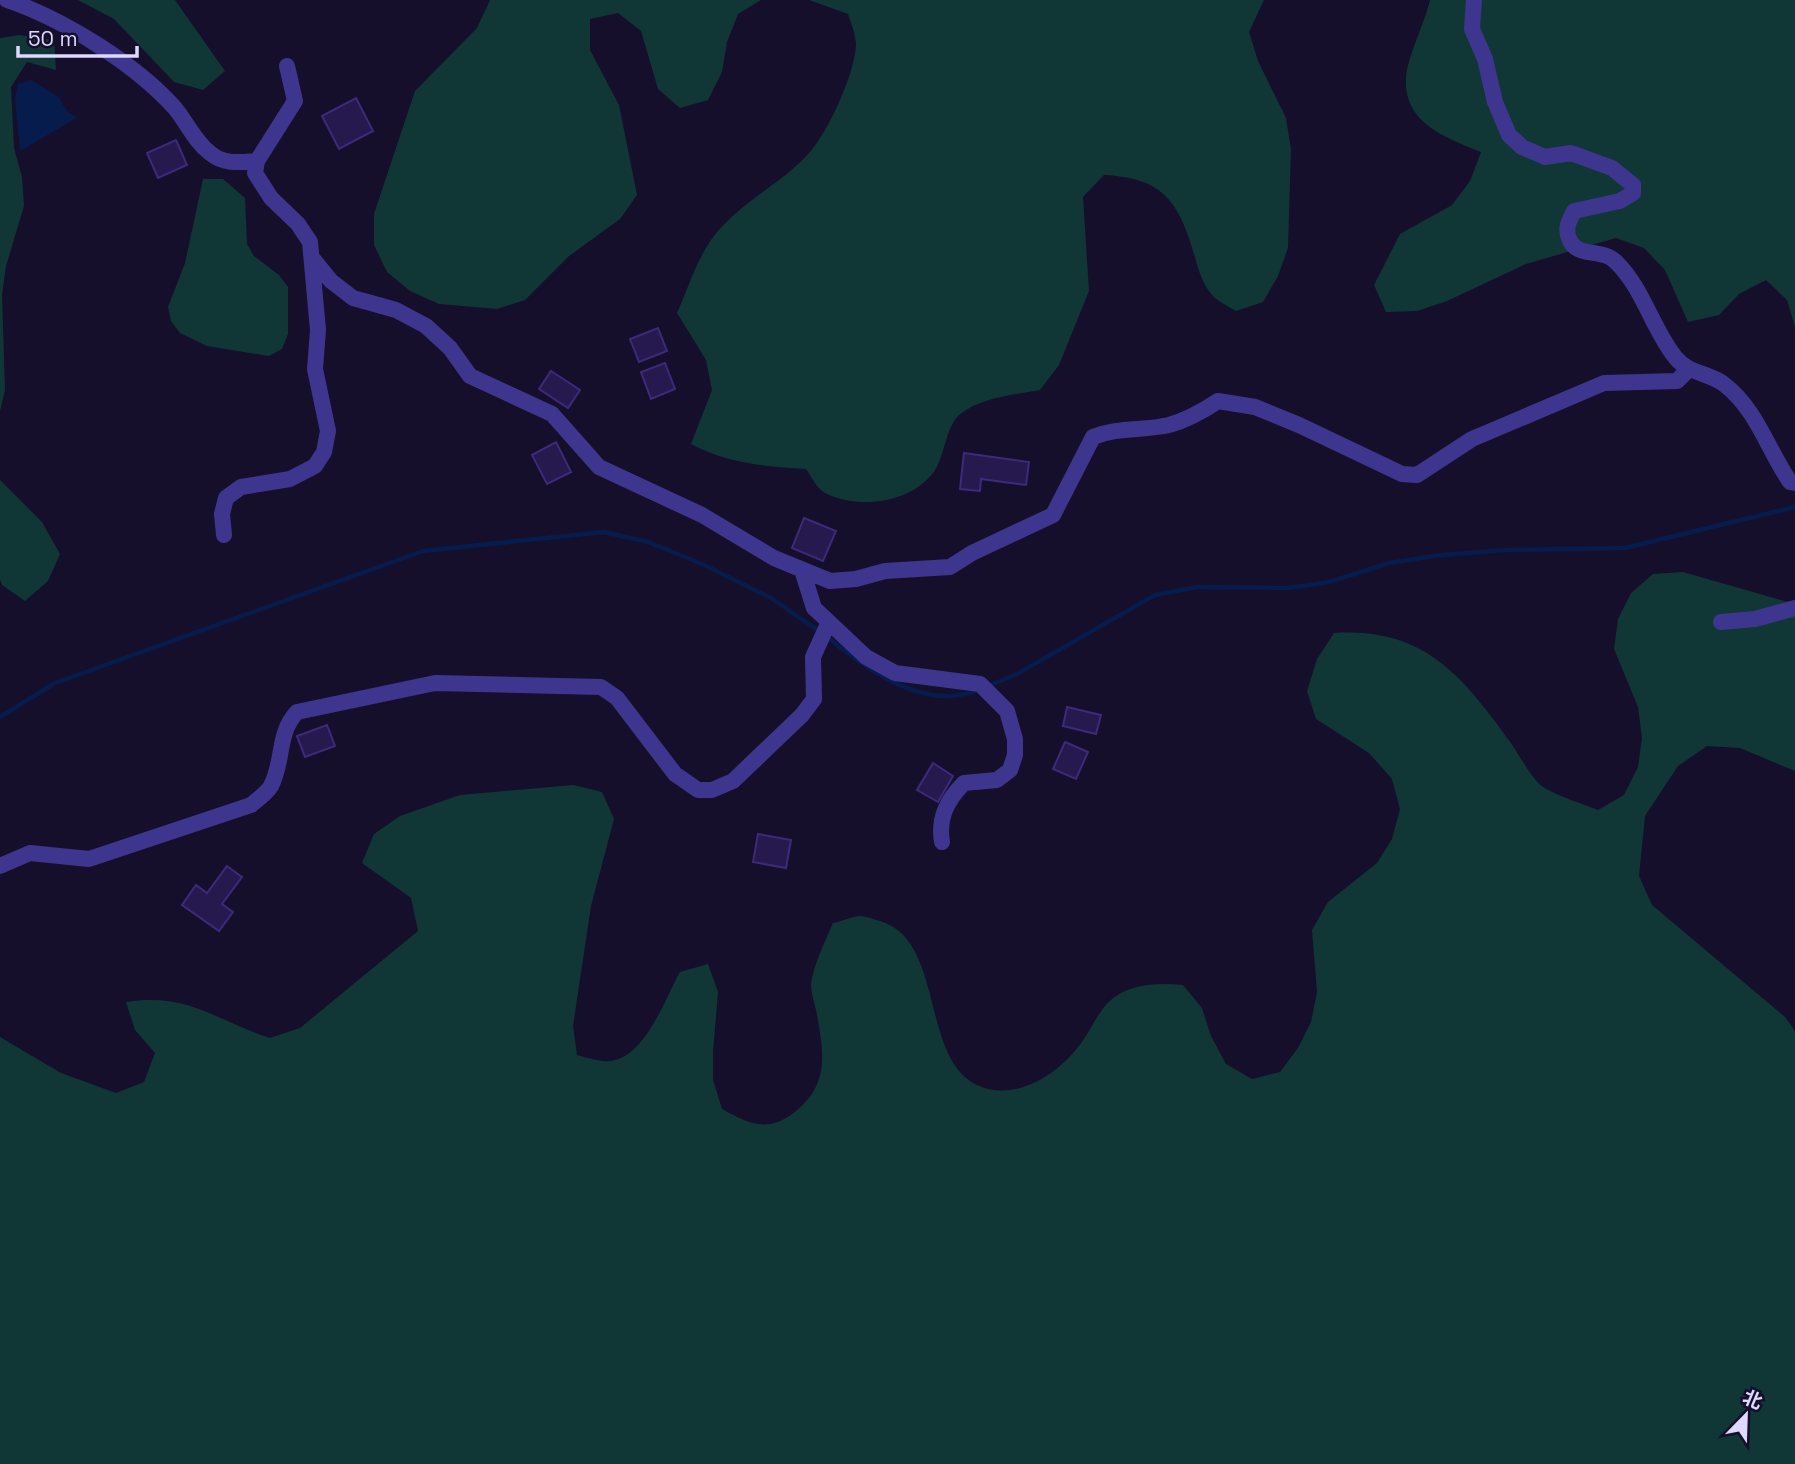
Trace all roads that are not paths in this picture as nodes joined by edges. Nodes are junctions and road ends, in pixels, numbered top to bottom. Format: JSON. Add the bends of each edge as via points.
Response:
{"nodes":[{"id":1,"x":7,"y":0,"type":"edge"},
{"id":2,"x":1474,"y":0,"type":"edge"},
{"id":3,"x":287,"y":66,"type":"dead end"},
{"id":4,"x":257,"y":161,"type":"junction"},
{"id":5,"x":313,"y":259,"type":"junction"},
{"id":6,"x":1688,"y":370,"type":"junction"},
{"id":7,"x":1795,"y":483,"type":"edge"},
{"id":8,"x":224,"y":536,"type":"dead end"},
{"id":9,"x":802,"y":570,"type":"junction"},
{"id":10,"x":1795,"y":608,"type":"edge"},
{"id":11,"x":1721,"y":622,"type":"dead end"},
{"id":12,"x":824,"y":633,"type":"junction"},
{"id":13,"x":942,"y":842,"type":"dead end"},
{"id":14,"x":0,"y":866,"type":"edge"}],
"edges":[{"from":1,"to":4,"type":"street","via":[[74,30],[144,80],[175,108],[212,155],[231,163]]},
{"from":2,"to":6,"type":"street","via":[[1472,29],[1509,135],[1545,157],[1571,153],[1612,168],[1633,185],[1633,193],[1620,201],[1574,211],[1567,225],[1570,241],[1581,251],[1614,259],[1659,334]]},
{"from":3,"to":4,"type":"street","via":[[295,101]]},
{"from":4,"to":5,"type":"street","via":[[255,173],[271,198],[298,224],[310,242]]},
{"from":5,"to":8,"type":"street","via":[[314,369],[328,430],[324,452],[315,466],[290,479],[241,487],[226,498]]},
{"from":5,"to":9,"type":"street","via":[[353,298],[396,310],[426,326],[470,376],[552,414],[599,467],[702,515]]},
{"from":6,"to":7,"type":"street","via":[[1723,383],[1749,408],[1782,471]]},
{"from":6,"to":9,"type":"street","via":[[1677,381],[1604,383],[1583,391],[1472,439],[1417,475],[1402,474],[1255,407],[1218,401],[1197,415],[1168,425],[1108,431],[1093,437],[1053,516],[950,567],[885,571],[830,581]]},
{"from":9,"to":12,"type":"street"},
{"from":10,"to":11,"type":"street"},
{"from":12,"to":13,"type":"street","via":[[895,673],[984,688],[1007,711],[1015,739],[1010,769],[997,780],[964,782],[952,795],[939,826]]},
{"from":12,"to":14,"type":"street","via":[[813,657],[814,699],[733,781],[712,790],[698,790],[675,774],[617,698],[601,687],[435,683],[297,712],[282,736],[270,788],[251,805],[89,859],[30,853]]}]}
